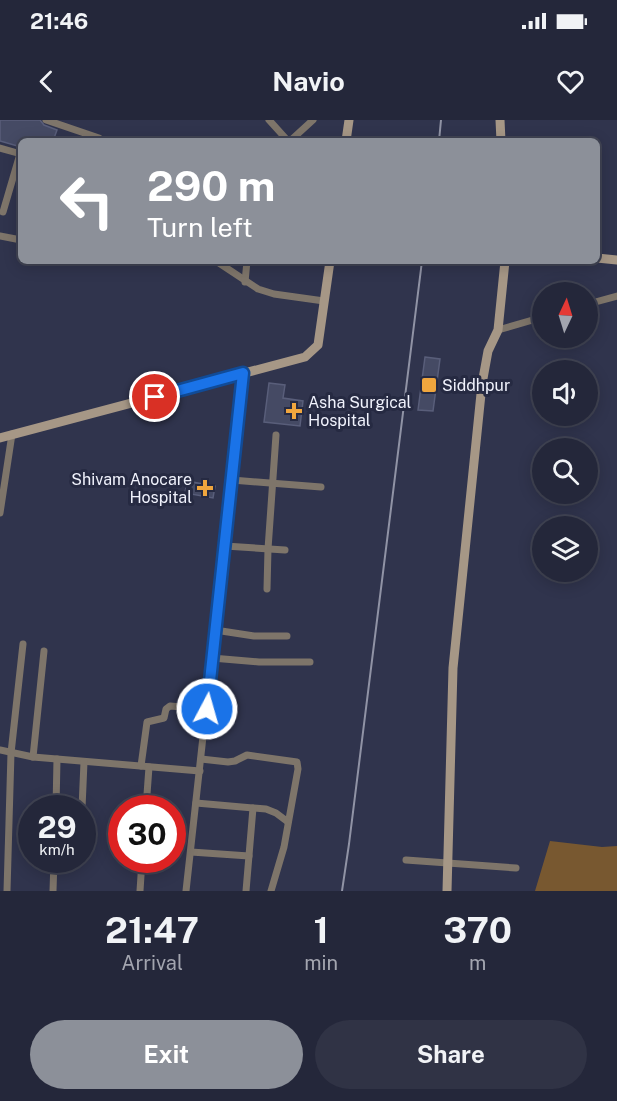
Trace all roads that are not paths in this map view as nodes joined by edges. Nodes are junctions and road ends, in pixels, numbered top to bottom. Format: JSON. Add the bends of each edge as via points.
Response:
{"nodes":[{"id":1,"x":46,"y":120,"type":"edge"},
{"id":2,"x":269,"y":120,"type":"edge"},
{"id":3,"x":313,"y":120,"type":"edge"},
{"id":4,"x":349,"y":120,"type":"edge"},
{"id":5,"x":500,"y":120,"type":"edge"},
{"id":6,"x":99,"y":138,"type":"edge"},
{"id":7,"x":286,"y":138,"type":"edge"},
{"id":8,"x":292,"y":138,"type":"edge"},
{"id":9,"x":346,"y":138,"type":"edge"},
{"id":10,"x":501,"y":138,"type":"edge"},
{"id":11,"x":0,"y":148,"type":"edge"},
{"id":12,"x":18,"y":153,"type":"edge"},
{"id":13,"x":18,"y":164,"type":"edge"},
{"id":14,"x":3,"y":212,"type":"dead end"},
{"id":15,"x":0,"y":236,"type":"edge"},
{"id":16,"x":18,"y":239,"type":"edge"},
{"id":17,"x":600,"y":258,"type":"edge"},
{"id":18,"x":617,"y":260,"type":"edge"},
{"id":19,"x":220,"y":264,"type":"edge"},
{"id":20,"x":247,"y":264,"type":"edge"},
{"id":21,"x":330,"y":264,"type":"edge"},
{"id":22,"x":505,"y":264,"type":"edge"},
{"id":23,"x":245,"y":282,"type":"junction"},
{"id":24,"x":617,"y":296,"type":"edge"},
{"id":25,"x":324,"y":301,"type":"junction"},
{"id":26,"x":598,"y":301,"type":"edge"},
{"id":27,"x":532,"y":320,"type":"edge"},
{"id":28,"x":498,"y":330,"type":"junction"},
{"id":29,"x":243,"y":373,"type":"junction"},
{"id":30,"x":12,"y":434,"type":"junction"},
{"id":31,"x":276,"y":435,"type":"dead end"},
{"id":32,"x":0,"y":438,"type":"edge"},
{"id":33,"x":232,"y":480,"type":"junction"},
{"id":34,"x":272,"y":483,"type":"junction"},
{"id":35,"x":321,"y":487,"type":"dead end"},
{"id":36,"x":0,"y":513,"type":"edge"},
{"id":37,"x":225,"y":546,"type":"junction"},
{"id":38,"x":268,"y":549,"type":"junction"},
{"id":39,"x":285,"y":550,"type":"dead end"},
{"id":40,"x":267,"y":589,"type":"dead end"},
{"id":41,"x":216,"y":630,"type":"junction"},
{"id":42,"x":287,"y":636,"type":"dead end"},
{"id":43,"x":22,"y":644,"type":"dead end"},
{"id":44,"x":44,"y":651,"type":"dead end"},
{"id":45,"x":212,"y":658,"type":"junction"},
{"id":46,"x":310,"y":662,"type":"dead end"},
{"id":47,"x":207,"y":709,"type":"junction"},
{"id":48,"x":0,"y":750,"type":"edge"},
{"id":49,"x":11,"y":753,"type":"junction"},
{"id":50,"x":33,"y":757,"type":"junction"},
{"id":51,"x":57,"y":759,"type":"junction"},
{"id":52,"x":201,"y":759,"type":"junction"},
{"id":53,"x":84,"y":762,"type":"junction"},
{"id":54,"x":145,"y":767,"type":"junction"},
{"id":55,"x":200,"y":771,"type":"junction"},
{"id":56,"x":56,"y":795,"type":"edge"},
{"id":57,"x":83,"y":795,"type":"edge"},
{"id":58,"x":146,"y":795,"type":"edge"},
{"id":59,"x":196,"y":803,"type":"junction"},
{"id":60,"x":252,"y":808,"type":"junction"},
{"id":61,"x":288,"y":822,"type":"junction"},
{"id":62,"x":191,"y":852,"type":"junction"},
{"id":63,"x":249,"y":856,"type":"junction"},
{"id":64,"x":406,"y":860,"type":"dead end"},
{"id":65,"x":448,"y":863,"type":"junction"},
{"id":66,"x":516,"y":868,"type":"dead end"},
{"id":67,"x":54,"y":873,"type":"edge"},
{"id":68,"x":141,"y":873,"type":"edge"},
{"id":69,"x":7,"y":891,"type":"edge"},
{"id":70,"x":53,"y":891,"type":"edge"},
{"id":71,"x":140,"y":891,"type":"edge"},
{"id":72,"x":186,"y":891,"type":"edge"},
{"id":73,"x":246,"y":891,"type":"edge"},
{"id":74,"x":271,"y":891,"type":"edge"},
{"id":75,"x":447,"y":891,"type":"edge"}],
"edges":[{"from":1,"to":6,"type":"street"},
{"from":2,"to":7,"type":"street"},
{"from":3,"to":8,"type":"street"},
{"from":4,"to":9,"type":"street"},
{"from":5,"to":10,"type":"street"},
{"from":11,"to":12,"type":"street"},
{"from":13,"to":14,"type":"street"},
{"from":15,"to":16,"type":"street"},
{"from":17,"to":18,"type":"street"},
{"from":19,"to":23,"type":"street"},
{"from":20,"to":23,"type":"street"},
{"from":21,"to":25,"type":"street"},
{"from":22,"to":28,"type":"street"},
{"from":23,"to":25,"type":"street","via":[[274,294]]},
{"from":24,"to":26,"type":"street"},
{"from":25,"to":29,"type":"street","via":[[318,345],[311,353]]},
{"from":27,"to":28,"type":"street"},
{"from":28,"to":65,"type":"street","via":[[488,351],[482,384],[453,668]]},
{"from":29,"to":30,"type":"street"},
{"from":29,"to":33,"type":"street"},
{"from":30,"to":32,"type":"street"},
{"from":30,"to":36,"type":"street"},
{"from":31,"to":34,"type":"street"},
{"from":33,"to":34,"type":"street"},
{"from":33,"to":37,"type":"street"},
{"from":34,"to":35,"type":"street"},
{"from":34,"to":38,"type":"street"},
{"from":37,"to":38,"type":"street"},
{"from":37,"to":41,"type":"street"},
{"from":38,"to":39,"type":"street"},
{"from":38,"to":40,"type":"street"},
{"from":41,"to":42,"type":"street"},
{"from":41,"to":45,"type":"street"},
{"from":43,"to":49,"type":"street"},
{"from":44,"to":50,"type":"street"},
{"from":45,"to":46,"type":"street"},
{"from":45,"to":47,"type":"street"},
{"from":47,"to":52,"type":"street"},
{"from":47,"to":54,"type":"street","via":[[170,706],[164,718],[147,722]]},
{"from":48,"to":49,"type":"street"},
{"from":49,"to":50,"type":"street"},
{"from":49,"to":69,"type":"street"},
{"from":50,"to":51,"type":"street"},
{"from":51,"to":53,"type":"street"},
{"from":51,"to":56,"type":"street"},
{"from":52,"to":55,"type":"street"},
{"from":52,"to":61,"type":"street","via":[[228,762],[247,755],[297,762]]},
{"from":53,"to":54,"type":"street"},
{"from":53,"to":57,"type":"street"},
{"from":54,"to":55,"type":"street"},
{"from":54,"to":58,"type":"street"},
{"from":55,"to":59,"type":"street"},
{"from":59,"to":60,"type":"street"},
{"from":59,"to":62,"type":"street"},
{"from":60,"to":61,"type":"street","via":[[276,813]]},
{"from":60,"to":63,"type":"street"},
{"from":61,"to":74,"type":"street"},
{"from":62,"to":63,"type":"street"},
{"from":62,"to":72,"type":"street"},
{"from":63,"to":73,"type":"street"},
{"from":64,"to":65,"type":"street"},
{"from":65,"to":66,"type":"street"},
{"from":65,"to":75,"type":"street"},
{"from":67,"to":70,"type":"street"},
{"from":68,"to":71,"type":"street"}]}
